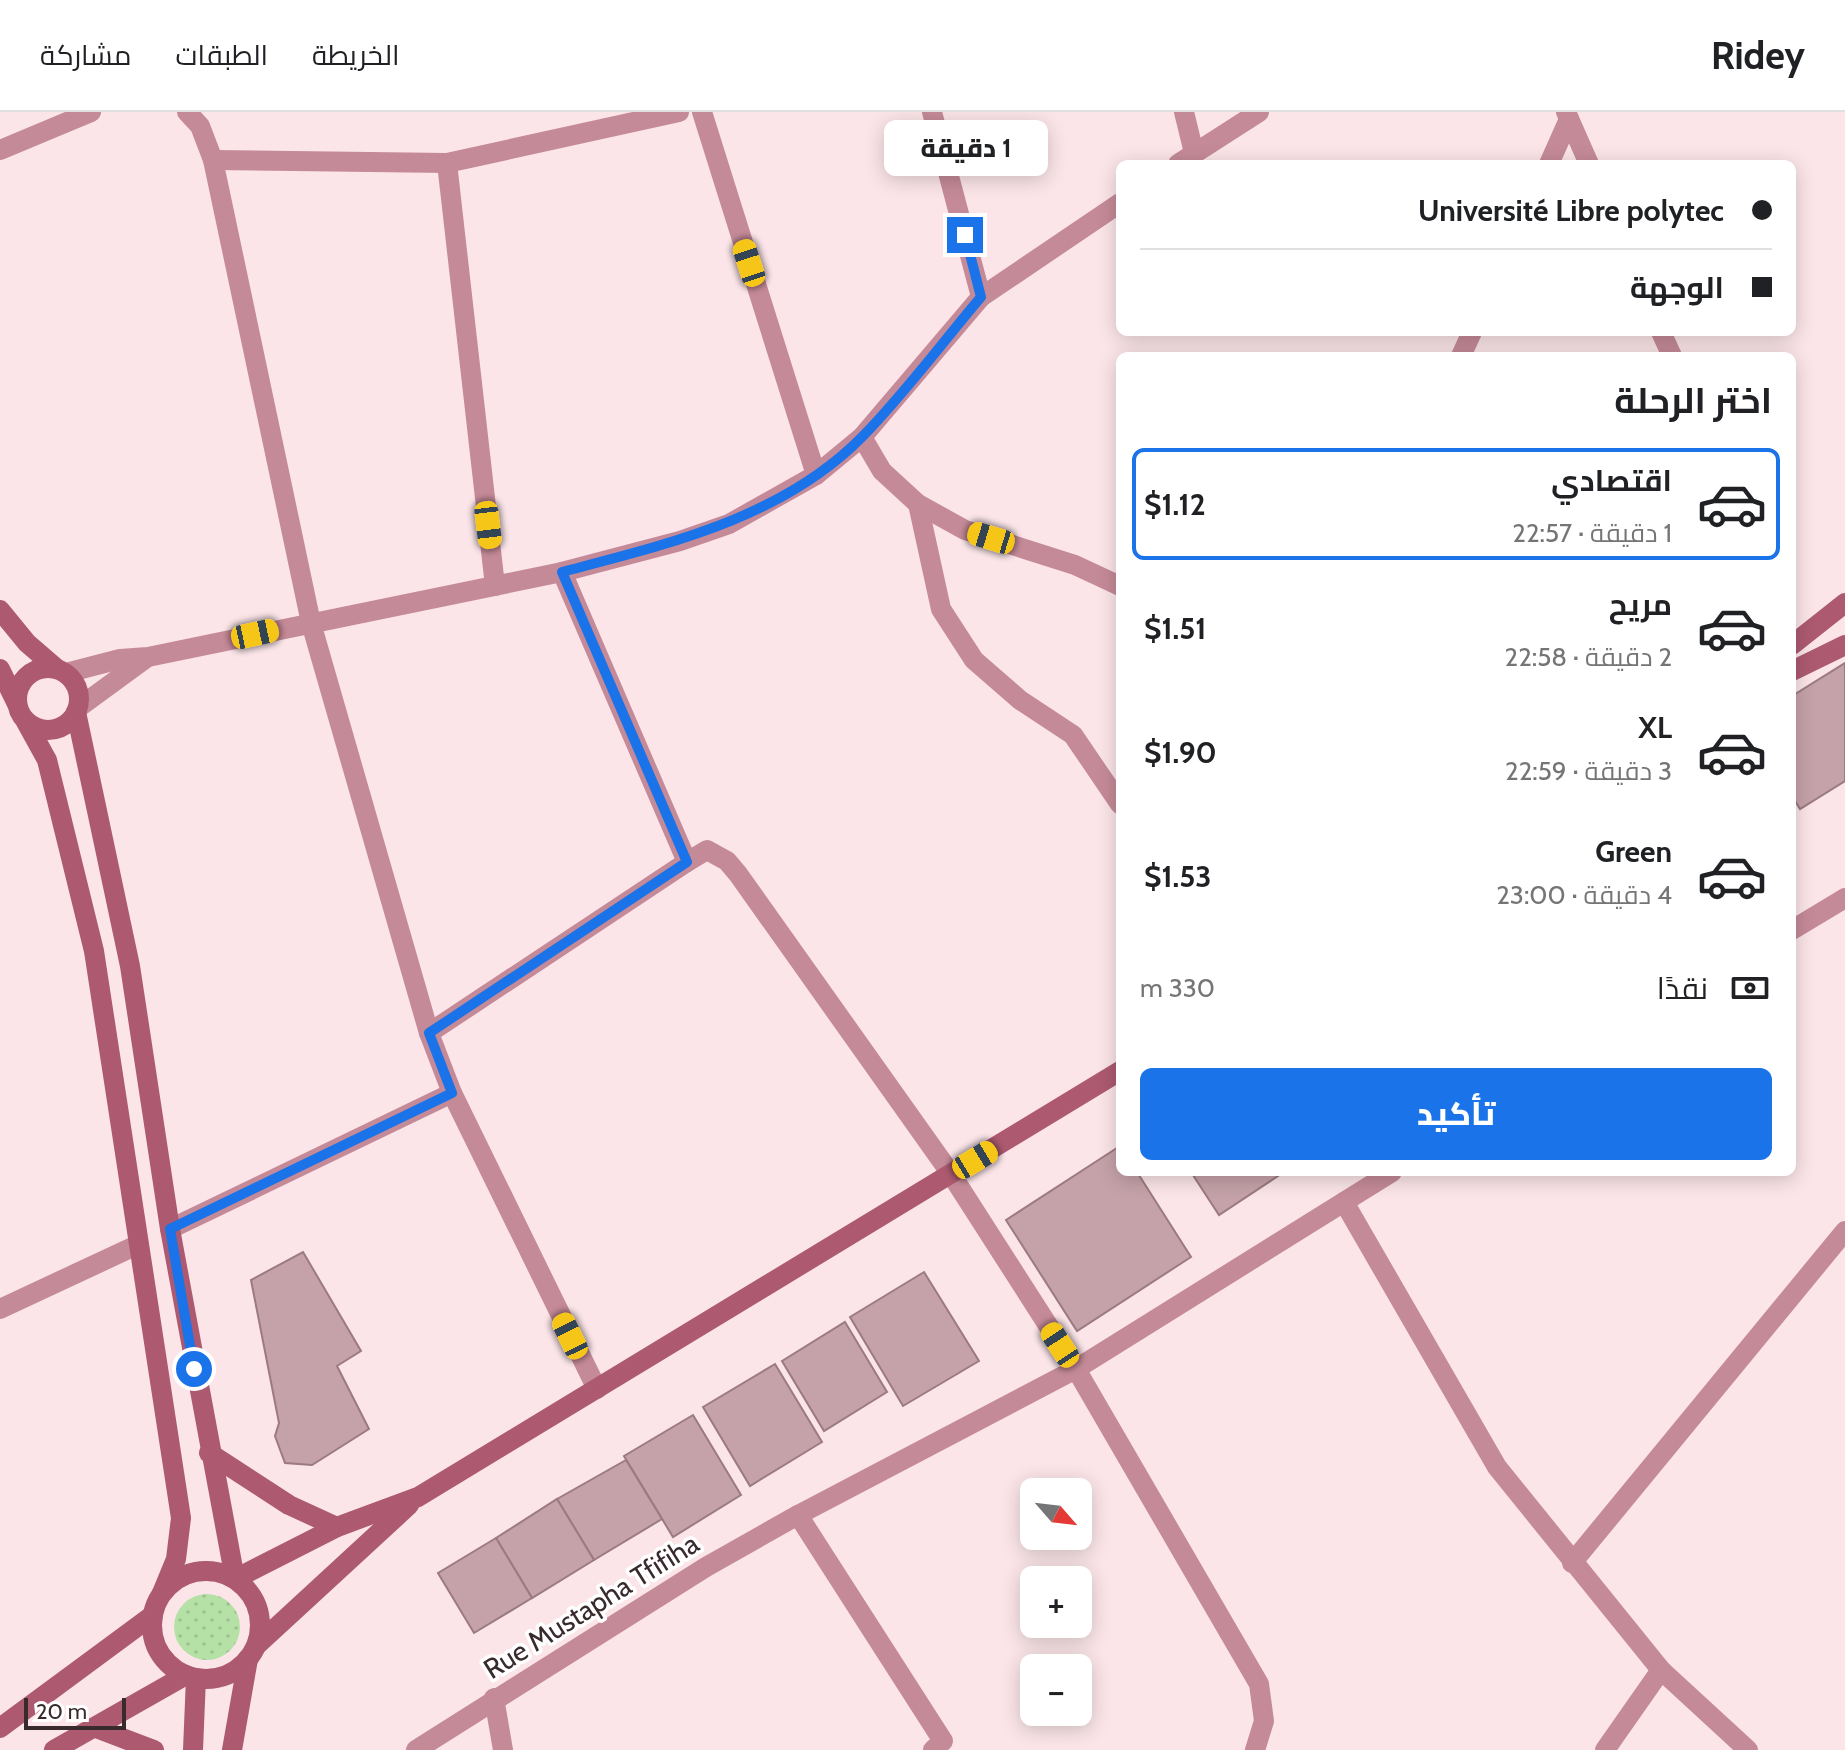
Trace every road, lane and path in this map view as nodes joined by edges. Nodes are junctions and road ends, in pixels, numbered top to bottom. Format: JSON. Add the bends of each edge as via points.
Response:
{"nodes":[{"id":1,"x":91,"y":112,"type":"edge"},
{"id":2,"x":187,"y":112,"type":"edge"},
{"id":3,"x":679,"y":112,"type":"edge"},
{"id":4,"x":702,"y":112,"type":"edge"},
{"id":5,"x":932,"y":112,"type":"edge"},
{"id":6,"x":1184,"y":112,"type":"edge"},
{"id":7,"x":1259,"y":112,"type":"edge"},
{"id":8,"x":1568,"y":116,"type":"edge"},
{"id":9,"x":0,"y":150,"type":"edge"},
{"id":10,"x":1186,"y":158,"type":"edge"},
{"id":11,"x":213,"y":160,"type":"junction"},
{"id":12,"x":1551,"y":160,"type":"edge"},
{"id":13,"x":1587,"y":160,"type":"edge"},
{"id":14,"x":447,"y":163,"type":"junction"},
{"id":15,"x":1116,"y":206,"type":"edge"},
{"id":16,"x":981,"y":297,"type":"junction"},
{"id":17,"x":862,"y":437,"type":"junction"},
{"id":18,"x":816,"y":475,"type":"junction"},
{"id":19,"x":918,"y":504,"type":"junction"},
{"id":20,"x":562,"y":572,"type":"junction"},
{"id":21,"x":1116,"y":584,"type":"edge"},
{"id":22,"x":495,"y":586,"type":"junction"},
{"id":23,"x":1845,"y":603,"type":"edge"},
{"id":24,"x":0,"y":610,"type":"edge"},
{"id":25,"x":311,"y":623,"type":"junction"},
{"id":26,"x":1796,"y":638,"type":"edge"},
{"id":27,"x":1845,"y":645,"type":"edge"},
{"id":28,"x":148,"y":657,"type":"junction"},
{"id":29,"x":0,"y":669,"type":"edge"},
{"id":30,"x":1796,"y":669,"type":"edge"},
{"id":31,"x":61,"y":671,"type":"junction"},
{"id":32,"x":77,"y":710,"type":"junction"},
{"id":33,"x":21,"y":713,"type":"junction"},
{"id":34,"x":1116,"y":798,"type":"edge"},
{"id":35,"x":687,"y":862,"type":"junction"},
{"id":36,"x":1845,"y":898,"type":"edge"},
{"id":37,"x":1796,"y":928,"type":"edge"},
{"id":38,"x":429,"y":1033,"type":"junction"},
{"id":39,"x":1116,"y":1073,"type":"edge"},
{"id":40,"x":452,"y":1093,"type":"junction"},
{"id":41,"x":951,"y":1174,"type":"junction"},
{"id":42,"x":1386,"y":1176,"type":"edge"},
{"id":43,"x":1344,"y":1202,"type":"junction"},
{"id":44,"x":170,"y":1229,"type":"junction"},
{"id":45,"x":1845,"y":1231,"type":"edge"},
{"id":46,"x":137,"y":1245,"type":"junction"},
{"id":47,"x":0,"y":1309,"type":"edge"},
{"id":48,"x":1076,"y":1369,"type":"junction"},
{"id":49,"x":597,"y":1389,"type":"junction"},
{"id":50,"x":209,"y":1453,"type":"junction"},
{"id":51,"x":418,"y":1497,"type":"junction"},
{"id":52,"x":798,"y":1515,"type":"junction"},
{"id":53,"x":337,"y":1527,"type":"junction"},
{"id":54,"x":1572,"y":1563,"type":"junction"},
{"id":55,"x":235,"y":1579,"type":"junction"},
{"id":56,"x":162,"y":1593,"type":"junction"},
{"id":57,"x":153,"y":1615,"type":"junction"},
{"id":58,"x":252,"y":1653,"type":"junction"},
{"id":59,"x":1661,"y":1670,"type":"junction"},
{"id":60,"x":191,"y":1677,"type":"junction"},
{"id":61,"x":494,"y":1698,"type":"junction"},
{"id":62,"x":0,"y":1728,"type":"edge"},
{"id":63,"x":96,"y":1728,"type":"junction"},
{"id":64,"x":942,"y":1747,"type":"edge"},
{"id":65,"x":54,"y":1750,"type":"edge"},
{"id":66,"x":154,"y":1750,"type":"edge"},
{"id":67,"x":193,"y":1750,"type":"edge"},
{"id":68,"x":232,"y":1750,"type":"edge"},
{"id":69,"x":416,"y":1750,"type":"edge"},
{"id":70,"x":503,"y":1750,"type":"edge"},
{"id":71,"x":1255,"y":1750,"type":"edge"},
{"id":72,"x":1605,"y":1750,"type":"edge"},
{"id":73,"x":1748,"y":1750,"type":"edge"}],
"edges":[{"from":1,"to":9,"type":"street"},
{"from":2,"to":11,"type":"street","via":[[200,126]]},
{"from":3,"to":14,"type":"street"},
{"from":4,"to":18,"type":"street"},
{"from":5,"to":16,"type":"street"},
{"from":6,"to":10,"type":"street"},
{"from":7,"to":10,"type":"street"},
{"from":8,"to":12,"type":"street"},
{"from":8,"to":13,"type":"street"},
{"from":11,"to":14,"type":"street"},
{"from":11,"to":25,"type":"street"},
{"from":14,"to":22,"type":"street"},
{"from":15,"to":16,"type":"street"},
{"from":16,"to":17,"type":"street"},
{"from":17,"to":18,"type":"street"},
{"from":17,"to":19,"type":"street","via":[[882,471]]},
{"from":18,"to":20,"type":"street","via":[[729,524]]},
{"from":19,"to":21,"type":"street","via":[[965,530],[1075,565]]},
{"from":19,"to":34,"type":"street","via":[[941,609],[974,660],[1020,700],[1073,735]]},
{"from":20,"to":22,"type":"street"},
{"from":20,"to":35,"type":"street"},
{"from":22,"to":25,"type":"street"},
{"from":23,"to":26,"type":"main road"},
{"from":24,"to":31,"type":"main road","via":[[27,643]]},
{"from":25,"to":28,"type":"street"},
{"from":25,"to":38,"type":"street"},
{"from":27,"to":30,"type":"main road"},
{"from":28,"to":31,"type":"street"},
{"from":28,"to":32,"type":"street"},
{"from":29,"to":33,"type":"main road"},
{"from":31,"to":32,"type":"main road","via":[[75,682]]},
{"from":31,"to":33,"type":"main road","via":[[35,670],[26,676],[20,684]]},
{"from":32,"to":33,"type":"main road","via":[[54,730],[44,730]]},
{"from":32,"to":44,"type":"main road","via":[[130,966]]},
{"from":33,"to":46,"type":"main road","via":[[47,760],[94,951]]},
{"from":35,"to":38,"type":"street"},
{"from":35,"to":41,"type":"street","via":[[707,850],[727,861]]},
{"from":36,"to":37,"type":"street"},
{"from":38,"to":40,"type":"street"},
{"from":39,"to":41,"type":"main road"},
{"from":40,"to":44,"type":"street"},
{"from":40,"to":49,"type":"street"},
{"from":41,"to":48,"type":"street"},
{"from":41,"to":49,"type":"main road"},
{"from":42,"to":43,"type":"street"},
{"from":43,"to":48,"type":"street","name":"Rue Mustapha Tfifiha"},
{"from":43,"to":54,"type":"street","via":[[1497,1467]]},
{"from":44,"to":50,"type":"main road"},
{"from":45,"to":54,"type":"street"},
{"from":46,"to":47,"type":"street"},
{"from":46,"to":56,"type":"main road","via":[[181,1518],[176,1559]]},
{"from":48,"to":52,"type":"street","name":"Rue Mustapha Tfifiha"},
{"from":48,"to":71,"type":"street","via":[[1259,1684],[1264,1721]]},
{"from":49,"to":51,"type":"main road"},
{"from":50,"to":53,"type":"main road","via":[[289,1505]]},
{"from":50,"to":55,"type":"main road"},
{"from":51,"to":53,"type":"main road"},
{"from":51,"to":58,"type":"main road"},
{"from":52,"to":61,"type":"street","name":"Rue Mustapha Tfifiha"},
{"from":52,"to":64,"type":"street"},
{"from":53,"to":55,"type":"main road"},
{"from":54,"to":59,"type":"street"},
{"from":55,"to":56,"type":"main road","via":[[195,1572]]},
{"from":55,"to":58,"type":"main road","via":[[259,1616]]},
{"from":56,"to":57,"type":"main road"},
{"from":57,"to":60,"type":"main road","via":[[159,1652],[170,1666]]},
{"from":57,"to":62,"type":"main road"},
{"from":58,"to":60,"type":"main road","via":[[224,1676]]},
{"from":58,"to":68,"type":"main road"},
{"from":59,"to":72,"type":"street"},
{"from":59,"to":73,"type":"street"},
{"from":60,"to":63,"type":"main road"},
{"from":60,"to":67,"type":"main road"},
{"from":61,"to":69,"type":"street","name":"Rue Mustapha Tfifiha"},
{"from":61,"to":70,"type":"street"},
{"from":63,"to":65,"type":"main road"},
{"from":63,"to":66,"type":"main road"}]}
